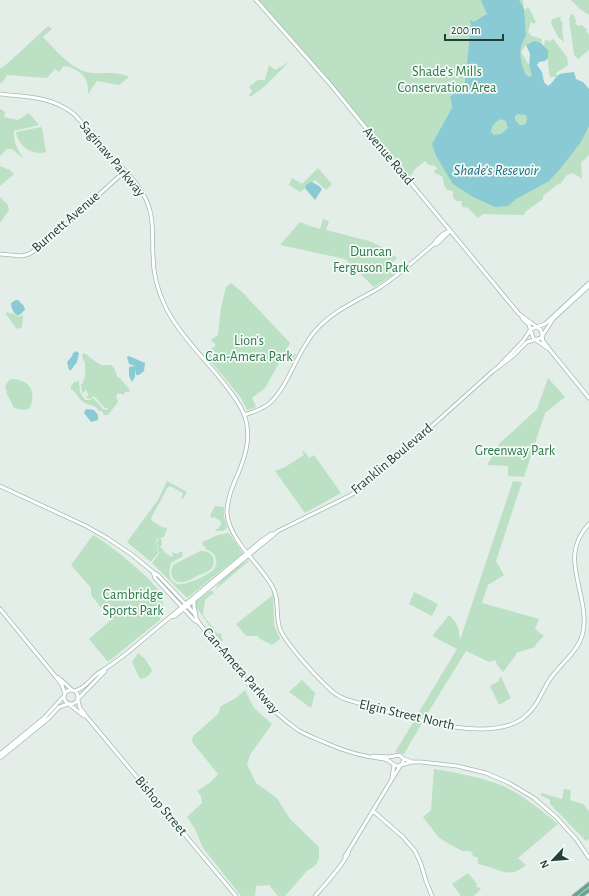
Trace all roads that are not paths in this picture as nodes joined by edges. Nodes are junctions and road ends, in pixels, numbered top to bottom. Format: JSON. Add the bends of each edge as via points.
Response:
{"nodes":[{"id":1,"x":256,"y":0,"type":"edge"},
{"id":2,"x":0,"y":94,"type":"edge"},
{"id":3,"x":125,"y":171,"type":"junction"},
{"id":4,"x":450,"y":231,"type":"junction"},
{"id":5,"x":0,"y":254,"type":"edge"},
{"id":6,"x":589,"y":283,"type":"edge"},
{"id":7,"x":589,"y":286,"type":"edge"},
{"id":8,"x":519,"y":314,"type":"junction"},
{"id":9,"x":536,"y":327,"type":"junction"},
{"id":10,"x":530,"y":331,"type":"junction"},
{"id":11,"x":543,"y":336,"type":"junction"},
{"id":12,"x":535,"y":339,"type":"junction"},
{"id":13,"x":550,"y":350,"type":"junction"},
{"id":14,"x":498,"y":367,"type":"junction"},
{"id":15,"x":589,"y":398,"type":"edge"},
{"id":16,"x":244,"y":414,"type":"junction"},
{"id":17,"x":0,"y":486,"type":"edge"},
{"id":18,"x":589,"y":524,"type":"edge"},
{"id":19,"x":249,"y":554,"type":"junction"},
{"id":20,"x":153,"y":572,"type":"junction"},
{"id":21,"x":194,"y":601,"type":"junction"},
{"id":22,"x":186,"y":605,"type":"junction"},
{"id":23,"x":183,"y":608,"type":"junction"},
{"id":24,"x":0,"y":609,"type":"edge"},
{"id":25,"x":197,"y":617,"type":"junction"},
{"id":26,"x":199,"y":623,"type":"junction"},
{"id":27,"x":106,"y":670,"type":"junction"},
{"id":28,"x":56,"y":677,"type":"junction"},
{"id":29,"x":73,"y":690,"type":"junction"},
{"id":30,"x":64,"y":695,"type":"junction"},
{"id":31,"x":79,"y":699,"type":"junction"},
{"id":32,"x":69,"y":705,"type":"junction"},
{"id":33,"x":86,"y":716,"type":"junction"},
{"id":34,"x":0,"y":754,"type":"edge"},
{"id":35,"x":395,"y":756,"type":"junction"},
{"id":36,"x":371,"y":757,"type":"junction"},
{"id":37,"x":0,"y":758,"type":"edge"},
{"id":38,"x":404,"y":759,"type":"junction"},
{"id":39,"x":412,"y":762,"type":"junction"},
{"id":40,"x":394,"y":764,"type":"junction"},
{"id":41,"x":401,"y":766,"type":"junction"},
{"id":42,"x":392,"y":778,"type":"junction"},
{"id":43,"x":373,"y":811,"type":"junction"},
{"id":44,"x":585,"y":851,"type":"junction"},
{"id":45,"x":589,"y":853,"type":"edge"},
{"id":46,"x":589,"y":858,"type":"edge"},
{"id":47,"x":589,"y":884,"type":"edge"},
{"id":48,"x":589,"y":890,"type":"edge"},
{"id":49,"x":236,"y":896,"type":"edge"},
{"id":50,"x":315,"y":896,"type":"edge"},
{"id":51,"x":432,"y":896,"type":"edge"},
{"id":52,"x":574,"y":896,"type":"edge"},
{"id":53,"x":581,"y":896,"type":"edge"}],
"edges":[{"from":1,"to":4,"type":"street","name":"Avenue Road","via":[[330,84]]},
{"from":2,"to":3,"type":"street","name":"Saginaw Parkway","via":[[44,99],[64,107],[74,114]]},
{"from":3,"to":5,"type":"street","name":"Burnett Avenue","via":[[34,251],[22,256]]},
{"from":3,"to":16,"type":"street","name":"Saginaw Parkway","via":[[141,190],[151,211],[154,274],[166,308],[236,399]]},
{"from":4,"to":8,"type":"street","name":"Avenue Road"},
{"from":4,"to":16,"type":"street","via":[[391,279],[340,309],[324,322],[304,347],[277,394],[262,408]]},
{"from":6,"to":9,"type":"street","via":[[546,324]]},
{"from":7,"to":11,"type":"street","via":[[553,320]]},
{"from":8,"to":9,"type":"street","name":"Avenue Road"},
{"from":8,"to":10,"type":"street","name":"Avenue Road"},
{"from":9,"to":10,"type":"street"},
{"from":9,"to":11,"type":"street","via":[[541,330]]},
{"from":10,"to":12,"type":"street"},
{"from":10,"to":14,"type":"street","name":"Franklin Boulevard"},
{"from":11,"to":12,"type":"street"},
{"from":11,"to":13,"type":"street","via":[[543,341]]},
{"from":12,"to":13,"type":"street"},
{"from":12,"to":14,"type":"street","name":"Franklin Boulevard","via":[[527,342]]},
{"from":13,"to":15,"type":"street"},
{"from":14,"to":19,"type":"street","name":"Franklin Boulevard","via":[[364,487],[285,527]]},
{"from":16,"to":19,"type":"street","name":"Saginaw Parkway","via":[[247,445],[229,495],[227,513],[231,529]]},
{"from":17,"to":20,"type":"street","name":"Can-Amera Parkway","via":[[86,526],[131,554]]},
{"from":18,"to":19,"type":"street","name":"Elgin Street North","via":[[579,538],[575,553],[584,616],[579,645],[552,676],[531,711],[515,723],[498,728],[463,728],[433,724],[336,695],[284,638],[278,623],[274,591]]},
{"from":19,"to":21,"type":"street","name":"Franklin Boulevard"},
{"from":19,"to":22,"type":"street","name":"Franklin Boulevard"},
{"from":20,"to":22,"type":"street","name":"Can-Amera Parkway","via":[[158,574]]},
{"from":20,"to":23,"type":"street","name":"Can-Amera Parkway","via":[[155,578]]},
{"from":21,"to":22,"type":"street","name":"Franklin Boulevard"},
{"from":21,"to":25,"type":"street"},
{"from":22,"to":23,"type":"street","name":"Franklin Boulevard"},
{"from":22,"to":25,"type":"street","name":"Can-Amera Parkway"},
{"from":23,"to":26,"type":"street","name":"Can-Amera Parkway"},
{"from":23,"to":27,"type":"street","name":"Franklin Boulevard"},
{"from":24,"to":28,"type":"street"},
{"from":25,"to":26,"type":"street","name":"Can-Amera Parkway"},
{"from":26,"to":36,"type":"street","name":"Can-Amera Parkway","via":[[258,695],[281,717],[300,731],[337,748]]},
{"from":27,"to":29,"type":"street","name":"Franklin Boulevard","via":[[83,688]]},
{"from":27,"to":31,"type":"street","name":"Franklin Boulevard"},
{"from":28,"to":29,"type":"street"},
{"from":28,"to":30,"type":"street","via":[[63,687]]},
{"from":29,"to":30,"type":"street"},
{"from":29,"to":31,"type":"street"},
{"from":30,"to":32,"type":"street"},
{"from":30,"to":34,"type":"street","via":[[44,718]]},
{"from":31,"to":32,"type":"street","via":[[75,704]]},
{"from":31,"to":33,"type":"street","name":"Bishop Street","via":[[80,708]]},
{"from":32,"to":33,"type":"street","name":"Bishop Street"},
{"from":32,"to":37,"type":"street","via":[[59,707]]},
{"from":33,"to":49,"type":"street","name":"Bishop Street"},
{"from":35,"to":36,"type":"street","name":"Can-Amera Parkway"},
{"from":35,"to":38,"type":"street","via":[[399,755]]},
{"from":35,"to":40,"type":"street"},
{"from":36,"to":40,"type":"street","name":"Can-Amera Parkway","via":[[388,760]]},
{"from":38,"to":39,"type":"street"},
{"from":38,"to":41,"type":"street"},
{"from":39,"to":41,"type":"street"},
{"from":39,"to":44,"type":"street","via":[[457,766],[486,773],[509,783],[544,806]]},
{"from":40,"to":41,"type":"street"},
{"from":40,"to":42,"type":"street"},
{"from":41,"to":42,"type":"street"},
{"from":42,"to":43,"type":"street"},
{"from":43,"to":50,"type":"street","via":[[347,857]]},
{"from":43,"to":51,"type":"street","via":[[412,846],[428,879]]},
{"from":44,"to":45,"type":"street"},
{"from":44,"to":46,"type":"street"},
{"from":47,"to":52,"type":"main road"},
{"from":48,"to":53,"type":"main road"}]}
